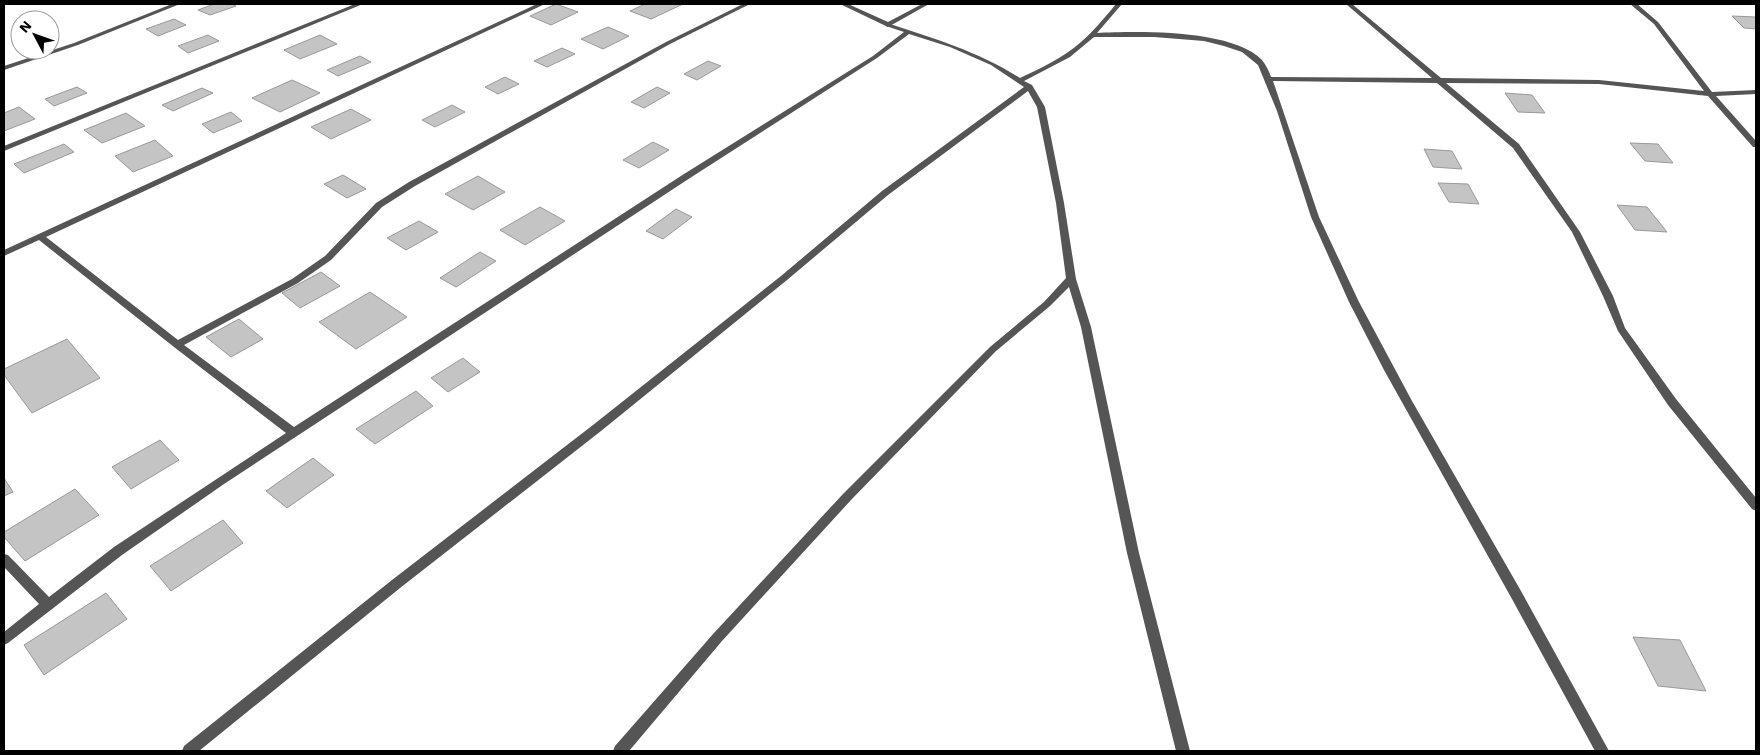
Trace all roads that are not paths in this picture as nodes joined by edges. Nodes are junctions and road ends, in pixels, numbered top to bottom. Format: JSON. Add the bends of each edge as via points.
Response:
{"nodes":[{"id":1,"x":177,"y":4,"type":"edge"},
{"id":2,"x":360,"y":4,"type":"edge"},
{"id":3,"x":542,"y":4,"type":"edge"},
{"id":4,"x":747,"y":4,"type":"edge"},
{"id":5,"x":843,"y":4,"type":"edge"},
{"id":6,"x":926,"y":4,"type":"edge"},
{"id":7,"x":1119,"y":4,"type":"edge"},
{"id":8,"x":1349,"y":4,"type":"edge"},
{"id":9,"x":1633,"y":4,"type":"edge"},
{"id":10,"x":888,"y":25,"type":"junction"},
{"id":11,"x":908,"y":32,"type":"junction"},
{"id":12,"x":1092,"y":35,"type":"junction"},
{"id":13,"x":4,"y":68,"type":"edge"},
{"id":14,"x":1268,"y":79,"type":"junction"},
{"id":15,"x":1438,"y":81,"type":"junction"},
{"id":16,"x":1025,"y":83,"type":"junction"},
{"id":17,"x":1756,"y":92,"type":"edge"},
{"id":18,"x":1710,"y":94,"type":"junction"},
{"id":19,"x":1756,"y":145,"type":"edge"},
{"id":20,"x":4,"y":148,"type":"edge"},
{"id":21,"x":41,"y":237,"type":"junction"},
{"id":22,"x":4,"y":253,"type":"edge"},
{"id":23,"x":1071,"y":279,"type":"junction"},
{"id":24,"x":177,"y":345,"type":"junction"},
{"id":25,"x":294,"y":432,"type":"junction"},
{"id":26,"x":1756,"y":506,"type":"edge"},
{"id":27,"x":4,"y":559,"type":"edge"},
{"id":28,"x":47,"y":604,"type":"junction"},
{"id":29,"x":4,"y":639,"type":"edge"},
{"id":30,"x":189,"y":751,"type":"edge"},
{"id":31,"x":620,"y":751,"type":"edge"},
{"id":32,"x":1183,"y":751,"type":"edge"},
{"id":33,"x":1602,"y":751,"type":"edge"}],
"edges":[{"from":1,"to":13,"type":"street"},
{"from":2,"to":20,"type":"street"},
{"from":3,"to":21,"type":"street"},
{"from":4,"to":24,"type":"street","via":[[668,43],[412,184],[379,205],[328,258],[301,277]]},
{"from":5,"to":10,"type":"street"},
{"from":6,"to":10,"type":"street"},
{"from":7,"to":12,"type":"street"},
{"from":8,"to":15,"type":"street"},
{"from":9,"to":18,"type":"street","via":[[1656,23]]},
{"from":10,"to":11,"type":"street"},
{"from":11,"to":16,"type":"street","via":[[952,46]]},
{"from":11,"to":25,"type":"street","via":[[875,57]]},
{"from":12,"to":14,"type":"street","via":[[1141,34],[1224,44],[1258,59]]},
{"from":12,"to":16,"type":"street","via":[[1082,46]]},
{"from":14,"to":15,"type":"street"},
{"from":14,"to":33,"type":"street","via":[[1321,233],[1428,438]]},
{"from":15,"to":18,"type":"street","via":[[1599,82]]},
{"from":15,"to":26,"type":"street","via":[[1516,146],[1576,232],[1621,329],[1672,402]]},
{"from":16,"to":23,"type":"street","via":[[1041,107]]},
{"from":16,"to":30,"type":"street"},
{"from":17,"to":18,"type":"street"},
{"from":18,"to":19,"type":"street"},
{"from":21,"to":22,"type":"street"},
{"from":21,"to":24,"type":"street"},
{"from":23,"to":31,"type":"street","via":[[1047,304],[993,348],[847,497],[718,637]]},
{"from":23,"to":32,"type":"street","via":[[1086,327],[1133,553]]},
{"from":24,"to":25,"type":"street"},
{"from":25,"to":28,"type":"street","via":[[118,551]]},
{"from":27,"to":28,"type":"street"},
{"from":28,"to":29,"type":"street"}]}
